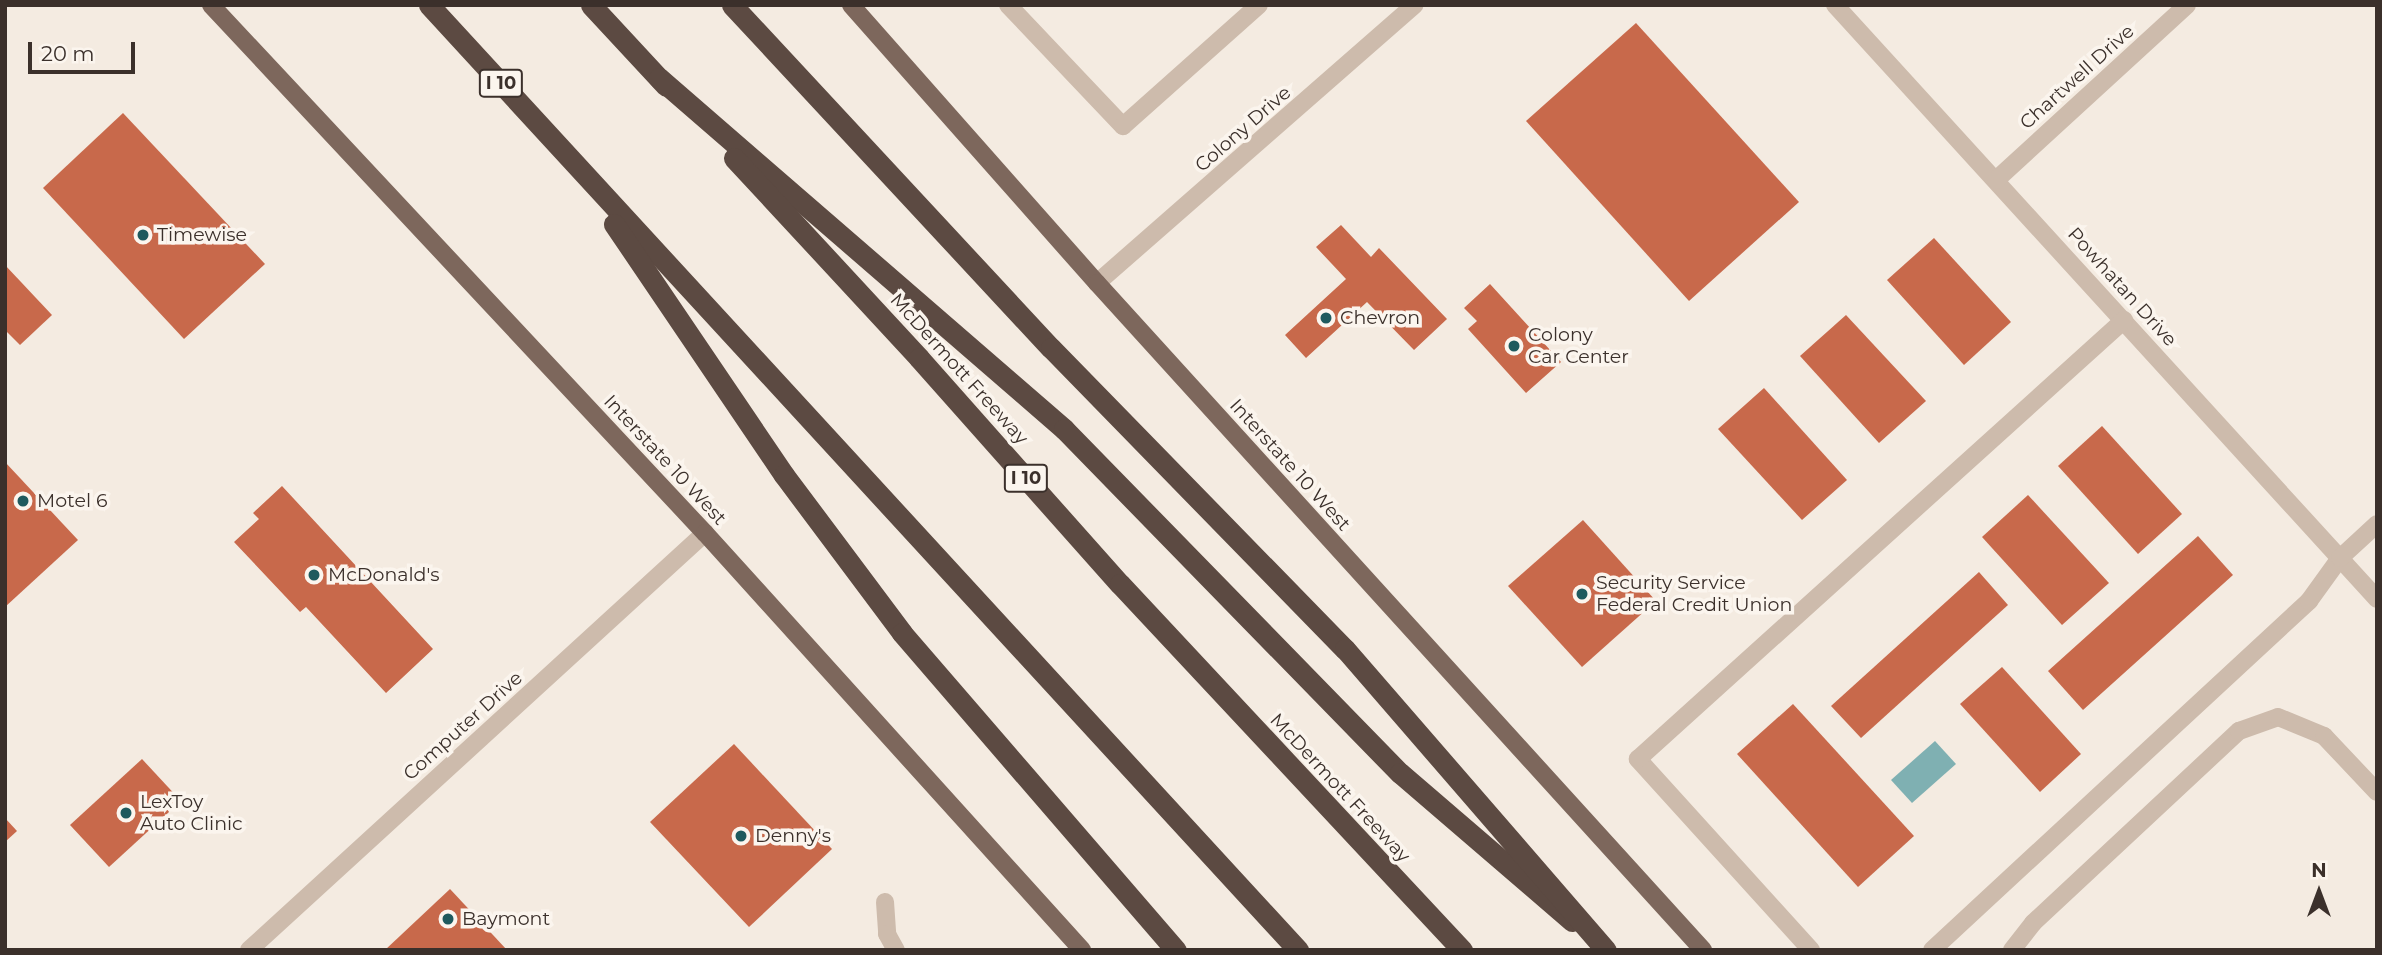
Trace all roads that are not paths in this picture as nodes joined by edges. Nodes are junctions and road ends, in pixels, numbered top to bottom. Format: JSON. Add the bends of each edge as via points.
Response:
{"nodes":[{"id":1,"x":211,"y":5,"type":"edge"},
{"id":2,"x":429,"y":5,"type":"edge"},
{"id":3,"x":591,"y":5,"type":"edge"},
{"id":4,"x":732,"y":5,"type":"edge"},
{"id":5,"x":850,"y":5,"type":"edge"},
{"id":6,"x":1008,"y":5,"type":"edge"},
{"id":7,"x":1259,"y":5,"type":"edge"},
{"id":8,"x":1414,"y":5,"type":"edge"},
{"id":9,"x":1835,"y":5,"type":"edge"},
{"id":10,"x":2187,"y":5,"type":"edge"},
{"id":11,"x":659,"y":78,"type":"junction"},
{"id":12,"x":572,"y":161,"type":"junction"},
{"id":13,"x":1996,"y":180,"type":"junction"},
{"id":14,"x":1097,"y":284,"type":"junction"},
{"id":15,"x":2124,"y":320,"type":"junction"},
{"id":16,"x":2377,"y":524,"type":"edge"},
{"id":17,"x":705,"y":533,"type":"junction"},
{"id":18,"x":2340,"y":558,"type":"junction"},
{"id":19,"x":2377,"y":599,"type":"edge"},
{"id":20,"x":2377,"y":792,"type":"edge"},
{"id":21,"x":885,"y":902,"type":"dead end"},
{"id":22,"x":249,"y":950,"type":"edge"},
{"id":23,"x":896,"y":950,"type":"edge"},
{"id":24,"x":1082,"y":950,"type":"edge"},
{"id":25,"x":1176,"y":950,"type":"edge"},
{"id":26,"x":1298,"y":950,"type":"edge"},
{"id":27,"x":1462,"y":950,"type":"edge"},
{"id":28,"x":1606,"y":950,"type":"edge"},
{"id":29,"x":1703,"y":950,"type":"edge"},
{"id":30,"x":1811,"y":950,"type":"edge"},
{"id":31,"x":1932,"y":950,"type":"edge"},
{"id":32,"x":2012,"y":950,"type":"edge"}],
"edges":[{"from":1,"to":17,"type":"main road","name":"Interstate 10 West"},
{"from":2,"to":12,"type":"highway","number":"I 10"},
{"from":3,"to":11,"type":"highway","name":"McDermott Freeway","number":"I 10"},
{"from":4,"to":28,"type":"highway","bridge":true,"via":[[1051,348],[1345,649]]},
{"from":5,"to":14,"type":"main road","name":"Interstate 10 West"},
{"from":6,"to":7,"type":"street","via":[[1123,126]]},
{"from":8,"to":14,"type":"street","name":"Colony Drive"},
{"from":9,"to":13,"type":"street","name":"Powhatan Drive"},
{"from":10,"to":13,"type":"street","name":"Chartwell Drive"},
{"from":11,"to":27,"type":"highway","name":"McDermott Freeway","number":"I 10","via":[[919,358],[1120,584]]},
{"from":11,"to":28,"type":"highway","via":[[1064,429],[1399,773]]},
{"from":12,"to":25,"type":"highway","via":[[784,475],[902,633]]},
{"from":12,"to":26,"type":"highway","number":"I 10"},
{"from":13,"to":15,"type":"street","name":"Powhatan Drive"},
{"from":14,"to":29,"type":"main road","name":"Interstate 10 West"},
{"from":15,"to":18,"type":"street","name":"Powhatan Drive"},
{"from":15,"to":30,"type":"street","via":[[1638,759]]},
{"from":16,"to":18,"type":"street"},
{"from":17,"to":22,"type":"street","name":"Computer Drive"},
{"from":17,"to":24,"type":"main road","name":"Interstate 10 West"},
{"from":18,"to":19,"type":"street","name":"Powhatan Drive"},
{"from":18,"to":31,"type":"street","via":[[2309,601]]},
{"from":20,"to":32,"type":"street","via":[[2324,736],[2278,717],[2239,731],[2033,923]]},
{"from":21,"to":23,"type":"street","via":[[887,934]]}]}
